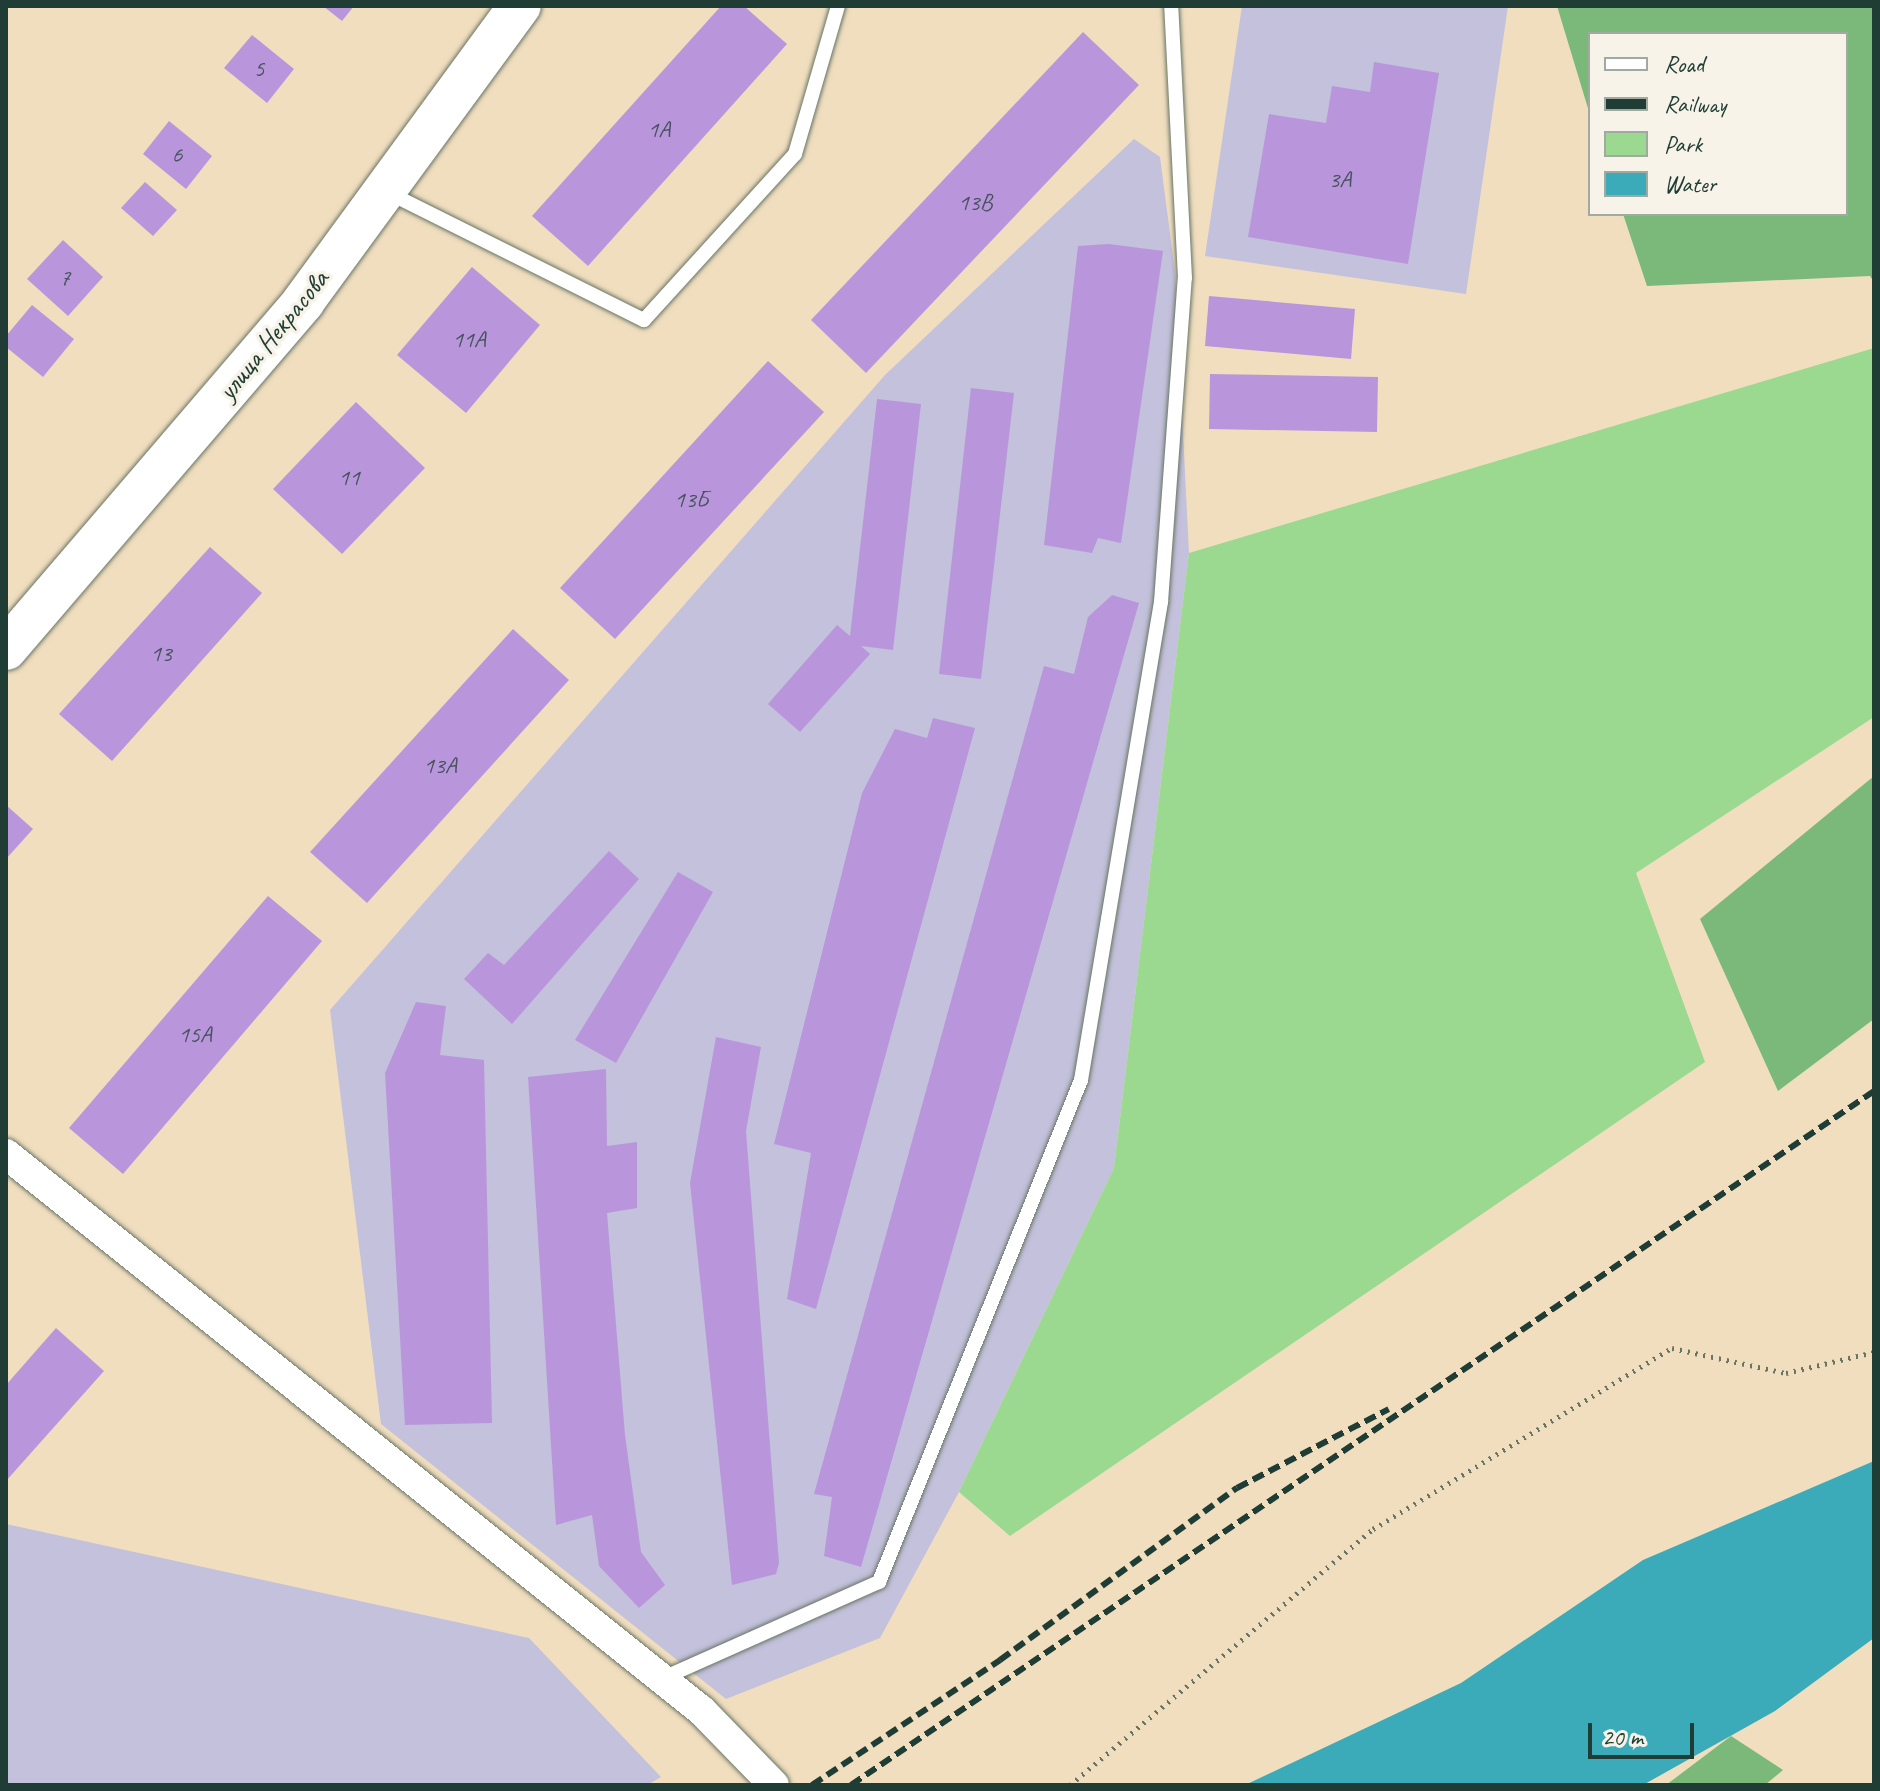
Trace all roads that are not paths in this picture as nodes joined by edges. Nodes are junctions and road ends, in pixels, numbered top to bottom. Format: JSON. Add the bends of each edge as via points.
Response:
{"nodes":[{"id":1,"x":520,"y":6,"type":"edge"},
{"id":2,"x":838,"y":6,"type":"edge"},
{"id":3,"x":1171,"y":6,"type":"edge"},
{"id":4,"x":385,"y":191,"type":"junction"},
{"id":5,"x":6,"y":649,"type":"edge"},
{"id":6,"x":6,"y":1154,"type":"edge"},
{"id":7,"x":661,"y":1679,"type":"junction"},
{"id":8,"x":774,"y":1785,"type":"edge"}],
"edges":[{"from":1,"to":4,"type":"street","name":"улица Некрасова"},
{"from":2,"to":4,"type":"lane","via":[[795,154],[644,320]]},
{"from":3,"to":7,"type":"lane","via":[[1185,278],[1161,602],[1081,1080],[879,1582]]},
{"from":4,"to":5,"type":"street","name":"улица Некрасова","via":[[303,302]]},
{"from":6,"to":7,"type":"street"},
{"from":7,"to":8,"type":"street"}]}
